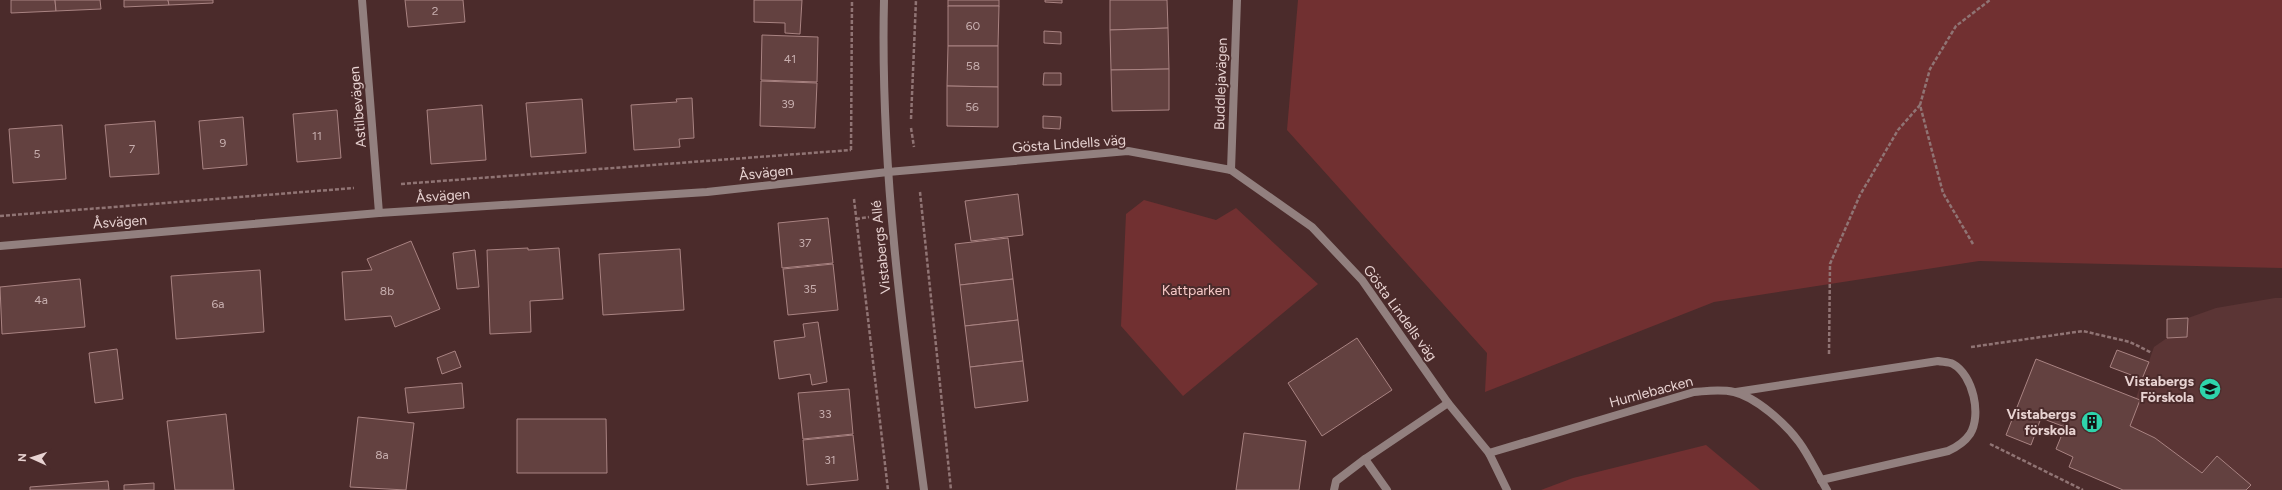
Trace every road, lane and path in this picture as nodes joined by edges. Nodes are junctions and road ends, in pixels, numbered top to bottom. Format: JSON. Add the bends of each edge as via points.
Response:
{"nodes":[{"id":1,"x":362,"y":0,"type":"edge"},
{"id":2,"x":852,"y":0,"type":"edge"},
{"id":3,"x":884,"y":0,"type":"edge"},
{"id":4,"x":916,"y":0,"type":"edge"},
{"id":5,"x":1237,"y":0,"type":"edge"},
{"id":6,"x":1990,"y":0,"type":"edge"},
{"id":7,"x":1920,"y":105,"type":"junction"},
{"id":8,"x":911,"y":124,"type":"dead end"},
{"id":9,"x":1231,"y":170,"type":"junction"},
{"id":10,"x":888,"y":172,"type":"junction"},
{"id":11,"x":377,"y":186,"type":"junction"},
{"id":12,"x":922,"y":211,"type":"dead end"},
{"id":13,"x":379,"y":213,"type":"junction"},
{"id":14,"x":0,"y":216,"type":"edge"},
{"id":15,"x":856,"y":219,"type":"dead end"},
{"id":16,"x":1973,"y":244,"type":"dead end"},
{"id":17,"x":0,"y":246,"type":"edge"},
{"id":18,"x":2152,"y":353,"type":"dead end"},
{"id":19,"x":1938,"y":361,"type":"junction"},
{"id":20,"x":1829,"y":378,"type":"junction"},
{"id":21,"x":1736,"y":392,"type":"junction"},
{"id":22,"x":1448,"y":403,"type":"junction"},
{"id":23,"x":1970,"y":433,"type":"junction"},
{"id":24,"x":1490,"y":453,"type":"junction"},
{"id":25,"x":1365,"y":459,"type":"junction"},
{"id":26,"x":1821,"y":480,"type":"junction"},
{"id":27,"x":888,"y":490,"type":"edge"},
{"id":28,"x":924,"y":490,"type":"edge"},
{"id":29,"x":951,"y":490,"type":"edge"},
{"id":30,"x":1334,"y":490,"type":"edge"},
{"id":31,"x":1386,"y":490,"type":"edge"},
{"id":32,"x":1507,"y":490,"type":"edge"},
{"id":33,"x":1827,"y":490,"type":"edge"},
{"id":34,"x":2083,"y":490,"type":"edge"}],
"edges":[{"from":1,"to":11,"type":"street","name":"Astilbevägen"},
{"from":2,"to":11,"type":"path","via":[[851,150]]},
{"from":3,"to":10,"type":"street","name":"Vistabergs Allé"},
{"from":4,"to":8,"type":"path"},
{"from":5,"to":9,"type":"street","name":"Buddlejavägen"},
{"from":6,"to":7,"type":"path","via":[[1956,26],[1930,69]]},
{"from":7,"to":16,"type":"path","via":[[1943,193]]},
{"from":7,"to":20,"type":"path","via":[[1898,130],[1860,195],[1830,264]]},
{"from":9,"to":10,"type":"street","name":"Gösta Lindells väg","via":[[1128,151]]},
{"from":9,"to":22,"type":"street","name":"Gösta Lindells väg","via":[[1312,227],[1362,280]]},
{"from":10,"to":13,"type":"street","name":"Åsvägen","via":[[707,192]]},
{"from":10,"to":28,"type":"street","name":"Vistabergs Allé","via":[[908,374]]},
{"from":11,"to":13,"type":"street","name":"Astilbevägen"},
{"from":11,"to":14,"type":"path"},
{"from":12,"to":29,"type":"path"},
{"from":13,"to":17,"type":"street","name":"Åsvägen"},
{"from":15,"to":27,"type":"path"},
{"from":18,"to":19,"type":"path","via":[[2130,342],[2083,331],[1956,350]]},
{"from":19,"to":20,"type":"street"},
{"from":19,"to":23,"type":"street","via":[[1952,364],[1966,376],[1974,394],[1974,416]]},
{"from":20,"to":21,"type":"street"},
{"from":21,"to":24,"type":"street","name":"Humlebacken","via":[[1694,392]]},
{"from":21,"to":26,"type":"street","name":"Humlebacken","via":[[1758,403],[1779,419],[1799,442]]},
{"from":22,"to":24,"type":"street","name":"Gösta Lindells väg"},
{"from":22,"to":25,"type":"street"},
{"from":23,"to":26,"type":"street","via":[[1960,446],[1948,451]]},
{"from":23,"to":34,"type":"path"},
{"from":24,"to":32,"type":"street","name":"Gösta Lindells väg"},
{"from":25,"to":30,"type":"street","via":[[1336,481]]},
{"from":25,"to":31,"type":"street"},
{"from":26,"to":33,"type":"street","name":"Humlebacken"}]}
